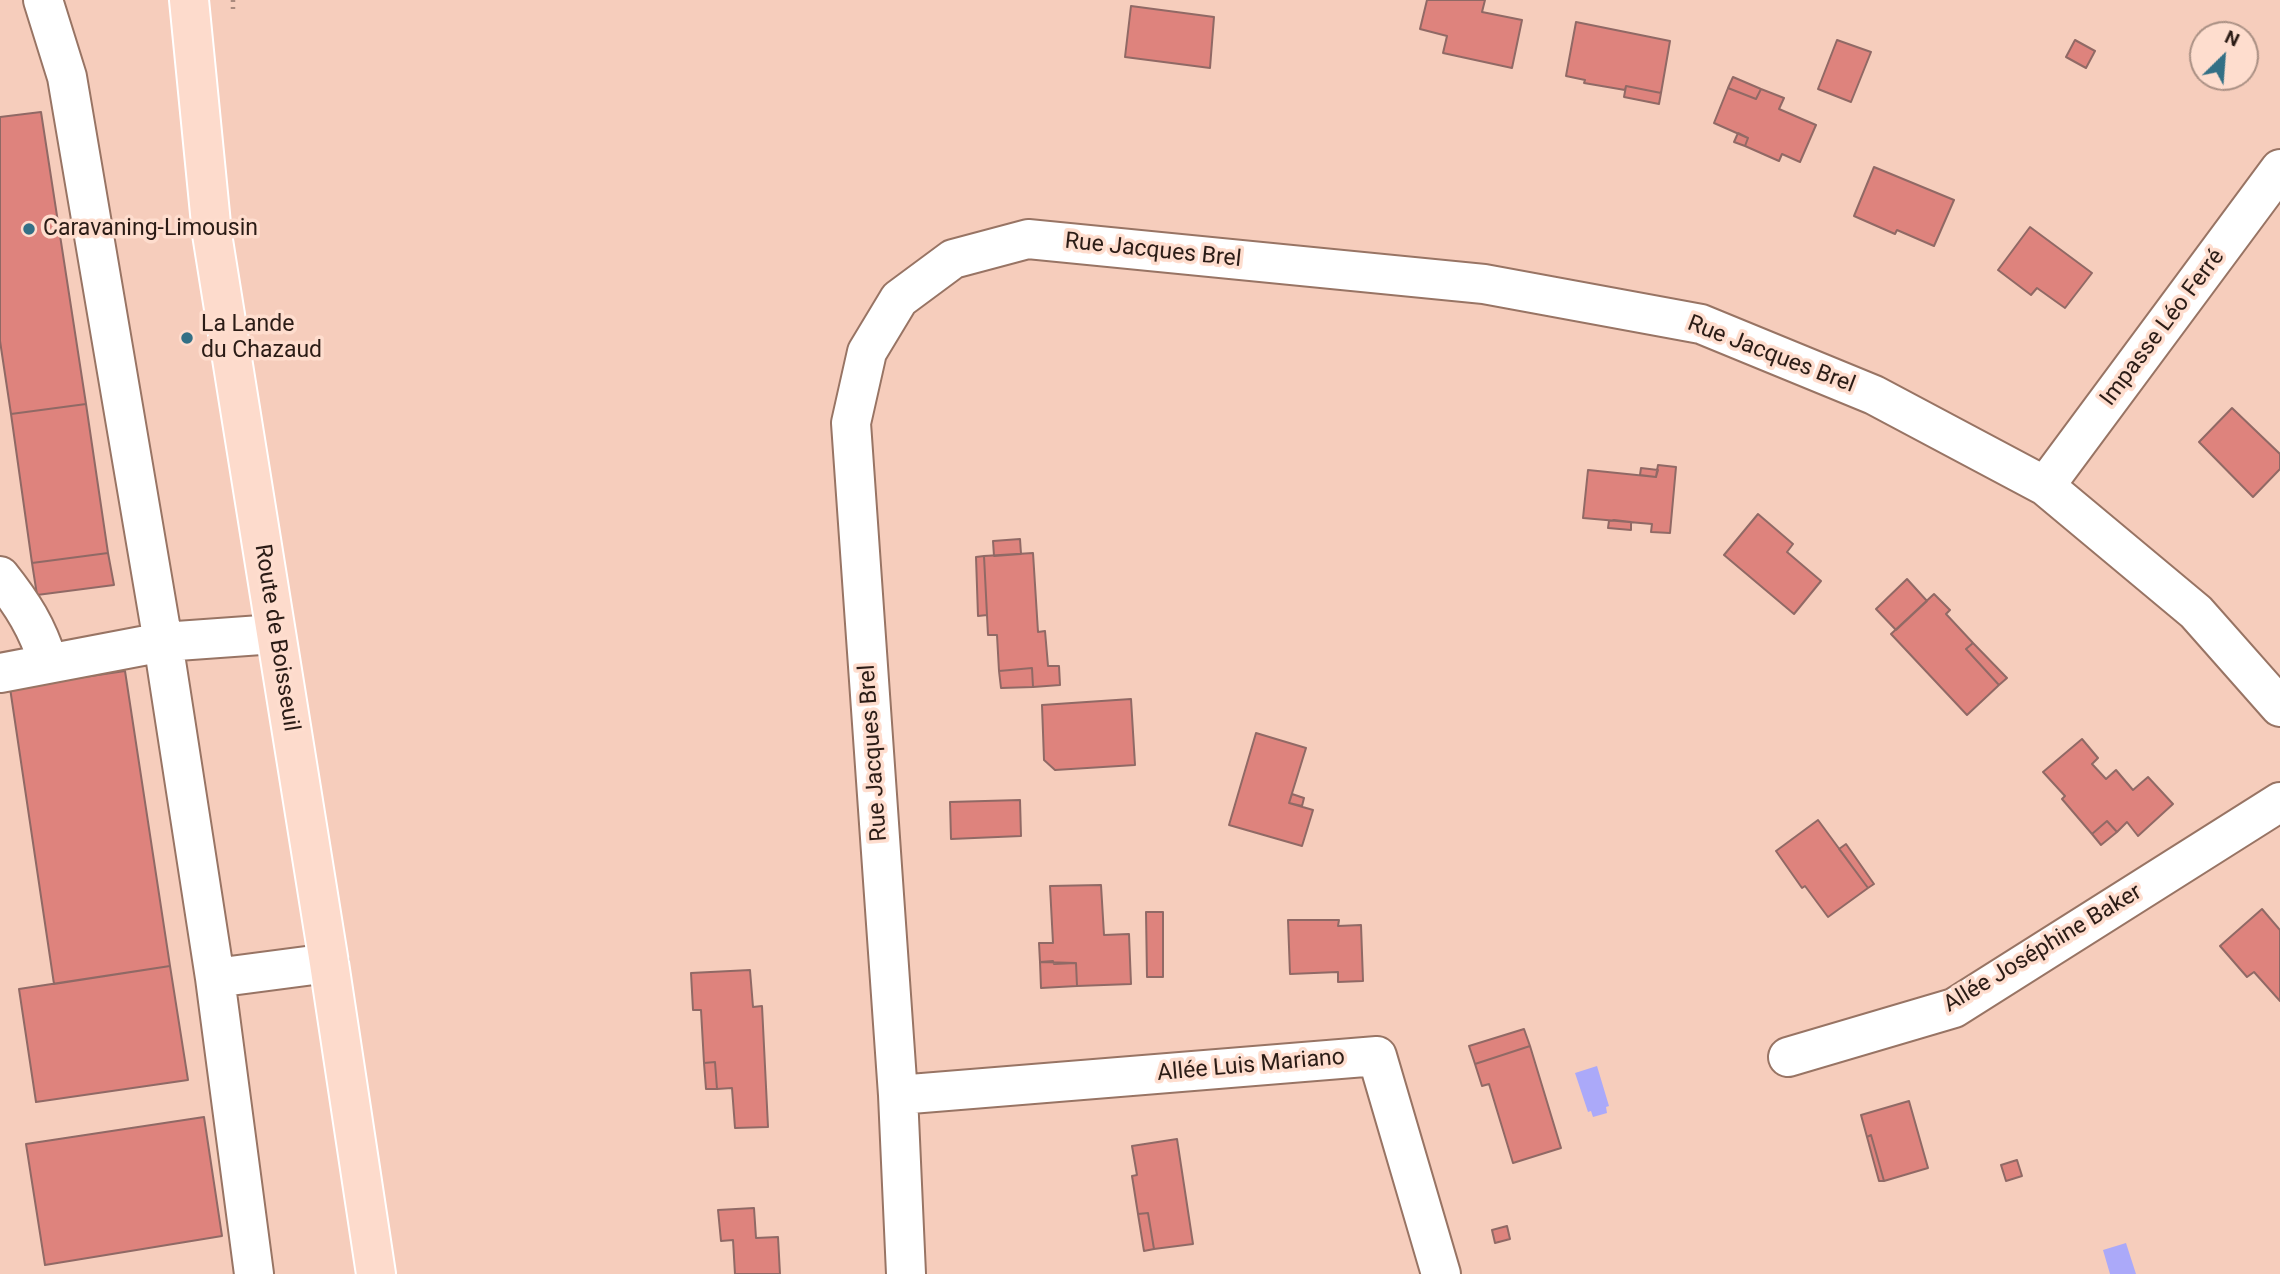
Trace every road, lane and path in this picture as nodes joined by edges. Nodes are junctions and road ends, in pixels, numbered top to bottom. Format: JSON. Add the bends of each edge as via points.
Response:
{"nodes":[{"id":1,"x":43,"y":0,"type":"edge"},
{"id":2,"x":189,"y":0,"type":"edge"},
{"id":3,"x":2280,"y":169,"type":"edge"},
{"id":4,"x":2045,"y":486,"type":"junction"},
{"id":5,"x":0,"y":576,"type":"edge"},
{"id":6,"x":275,"y":634,"type":"junction"},
{"id":7,"x":163,"y":642,"type":"junction"},
{"id":8,"x":48,"y":662,"type":"junction"},
{"id":9,"x":0,"y":673,"type":"edge"},
{"id":10,"x":2280,"y":707,"type":"edge"},
{"id":11,"x":2280,"y":802,"type":"edge"},
{"id":12,"x":329,"y":963,"type":"junction"},
{"id":13,"x":215,"y":978,"type":"junction"},
{"id":14,"x":1788,"y":1057,"type":"dead end"},
{"id":15,"x":898,"y":1095,"type":"junction"},
{"id":16,"x":254,"y":1274,"type":"edge"},
{"id":17,"x":374,"y":1274,"type":"edge"},
{"id":18,"x":906,"y":1274,"type":"edge"},
{"id":19,"x":1441,"y":1274,"type":"edge"}],
"edges":[{"from":1,"to":7,"type":"street","via":[[67,77]]},
{"from":2,"to":6,"type":"main road","name":"Route de Boisseuil","via":[[212,234]]},
{"from":3,"to":4,"type":"street","name":"Impasse Léo Ferré"},
{"from":4,"to":10,"type":"street","name":"Rue Jacques Brel","via":[[2196,612]]},
{"from":4,"to":15,"type":"street","name":"Rue Jacques Brel","via":[[1874,395],[1701,324],[1484,284],[1028,239],[953,259],[899,299],[867,352],[851,423]]},
{"from":5,"to":8,"type":"street","via":[[24,606]]},
{"from":6,"to":7,"type":"street"},
{"from":6,"to":12,"type":"main road","name":"Route de Boisseuil"},
{"from":7,"to":8,"type":"street"},
{"from":7,"to":13,"type":"street"},
{"from":8,"to":9,"type":"street"},
{"from":11,"to":14,"type":"street","name":"Allée Joséphine Baker","via":[[1954,1008]]},
{"from":12,"to":13,"type":"street"},
{"from":12,"to":17,"type":"main road","name":"Route de Boisseuil"},
{"from":13,"to":16,"type":"street"},
{"from":15,"to":18,"type":"street","name":"Rue Jacques Brel"},
{"from":15,"to":19,"type":"street","name":"Allée Luis Mariano","via":[[1377,1056]]}]}
